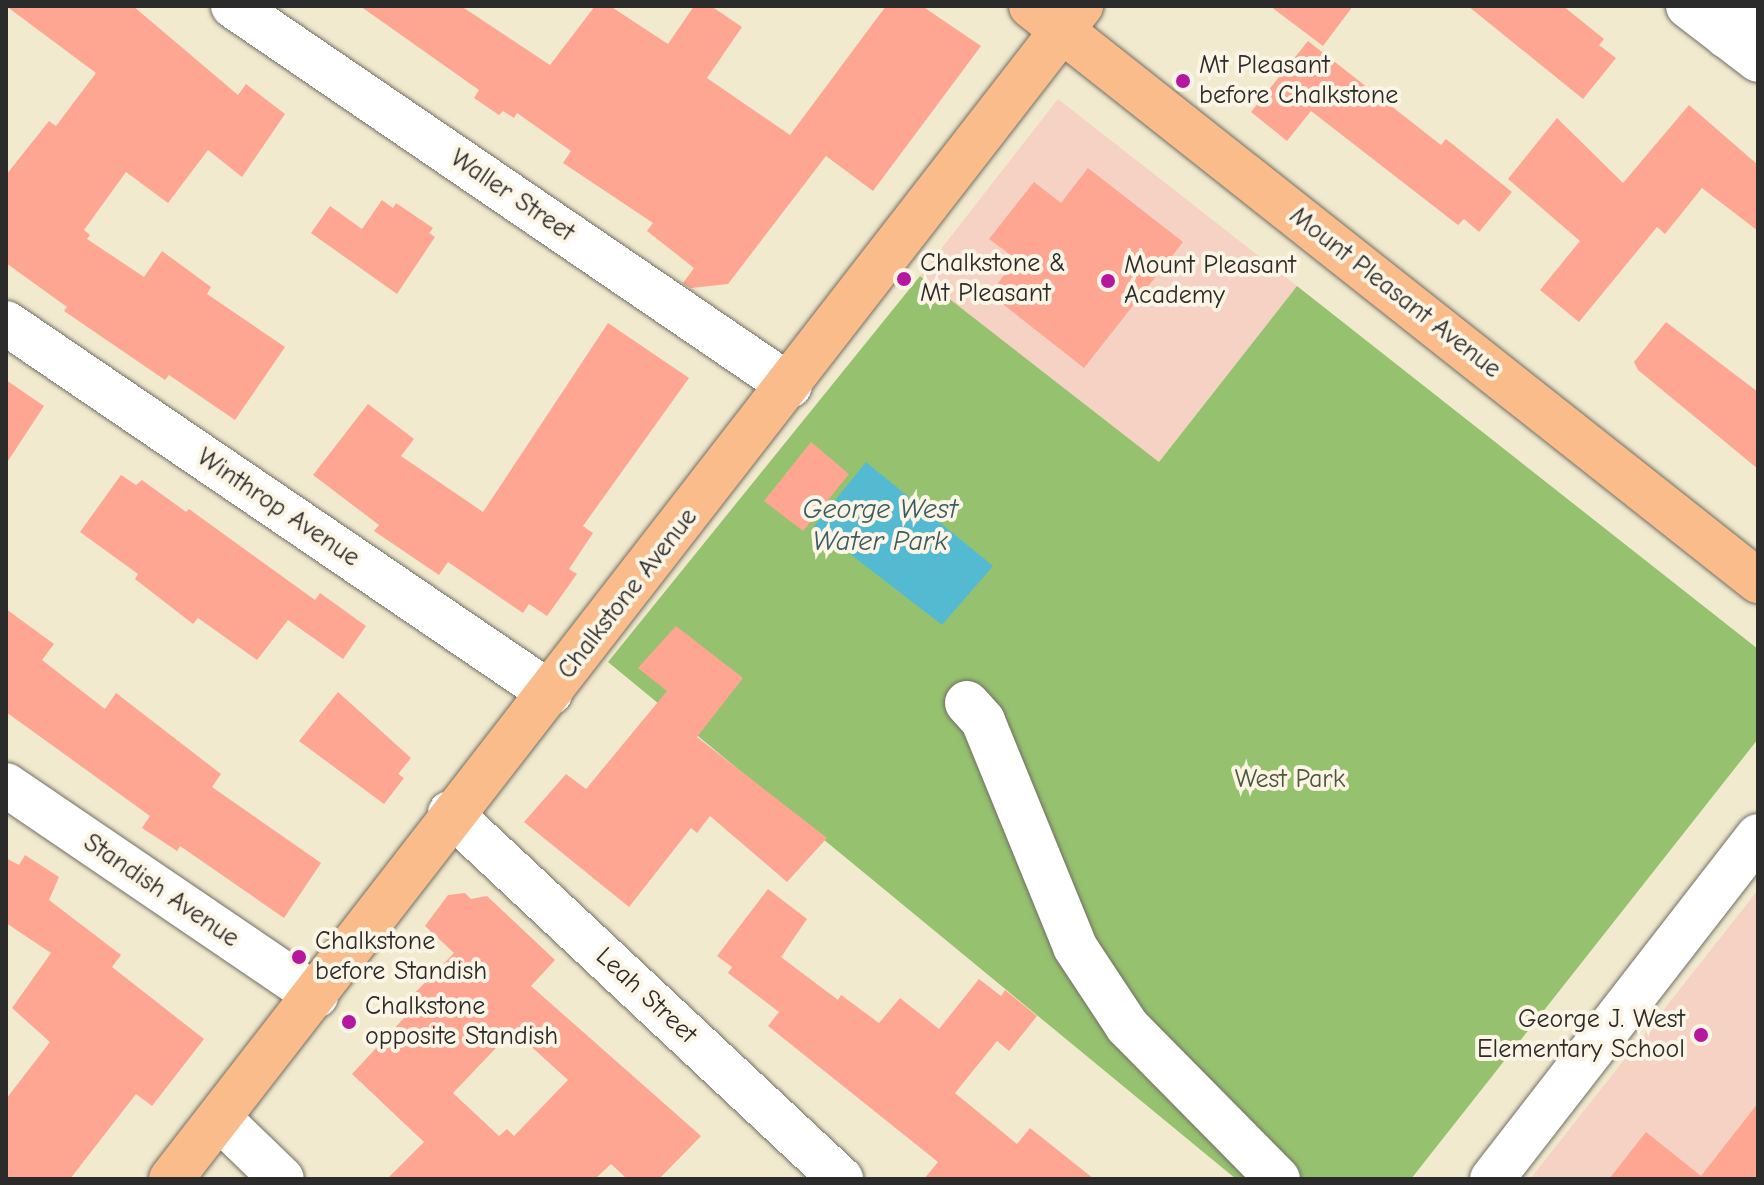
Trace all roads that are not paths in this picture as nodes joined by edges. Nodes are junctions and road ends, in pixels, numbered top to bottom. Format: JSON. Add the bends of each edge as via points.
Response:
{"nodes":[{"id":1,"x":233,"y":6,"type":"edge"},
{"id":2,"x":1688,"y":6,"type":"edge"},
{"id":3,"x":1058,"y":14,"type":"edge"},
{"id":4,"x":1746,"y":34,"type":"edge"},
{"id":5,"x":6,"y":323,"type":"edge"},
{"id":6,"x":790,"y":386,"type":"junction"},
{"id":7,"x":1758,"y":581,"type":"edge"},
{"id":8,"x":550,"y":693,"type":"junction"},
{"id":9,"x":967,"y":703,"type":"dead end"},
{"id":10,"x":6,"y":785,"type":"edge"},
{"id":11,"x":450,"y":813,"type":"junction"},
{"id":12,"x":1758,"y":836,"type":"edge"},
{"id":13,"x":316,"y":996,"type":"junction"},
{"id":14,"x":220,"y":1119,"type":"junction"},
{"id":15,"x":171,"y":1179,"type":"edge"},
{"id":16,"x":282,"y":1179,"type":"edge"},
{"id":17,"x":841,"y":1179,"type":"edge"},
{"id":18,"x":1278,"y":1179,"type":"edge"},
{"id":19,"x":1492,"y":1179,"type":"edge"}],
"edges":[{"from":1,"to":6,"type":"street","name":"Waller Street"},
{"from":2,"to":4,"type":"street"},
{"from":3,"to":6,"type":"main road","name":"Chalkstone Avenue"},
{"from":3,"to":7,"type":"main road","name":"Mount Pleasant Avenue"},
{"from":5,"to":8,"type":"street","name":"Winthrop Avenue"},
{"from":6,"to":8,"type":"main road","name":"Chalkstone Avenue"},
{"from":8,"to":11,"type":"main road","name":"Chalkstone Avenue"},
{"from":9,"to":18,"type":"street","via":[[983,721],[1075,947],[1127,1026]]},
{"from":10,"to":13,"type":"street","name":"Standish Avenue"},
{"from":11,"to":13,"type":"main road","name":"Chalkstone Avenue"},
{"from":11,"to":17,"type":"street","name":"Leah Street"},
{"from":12,"to":19,"type":"street"},
{"from":13,"to":14,"type":"main road","name":"Chalkstone Avenue"},
{"from":14,"to":15,"type":"main road","name":"Chalkstone Avenue"},
{"from":14,"to":16,"type":"street"}]}
